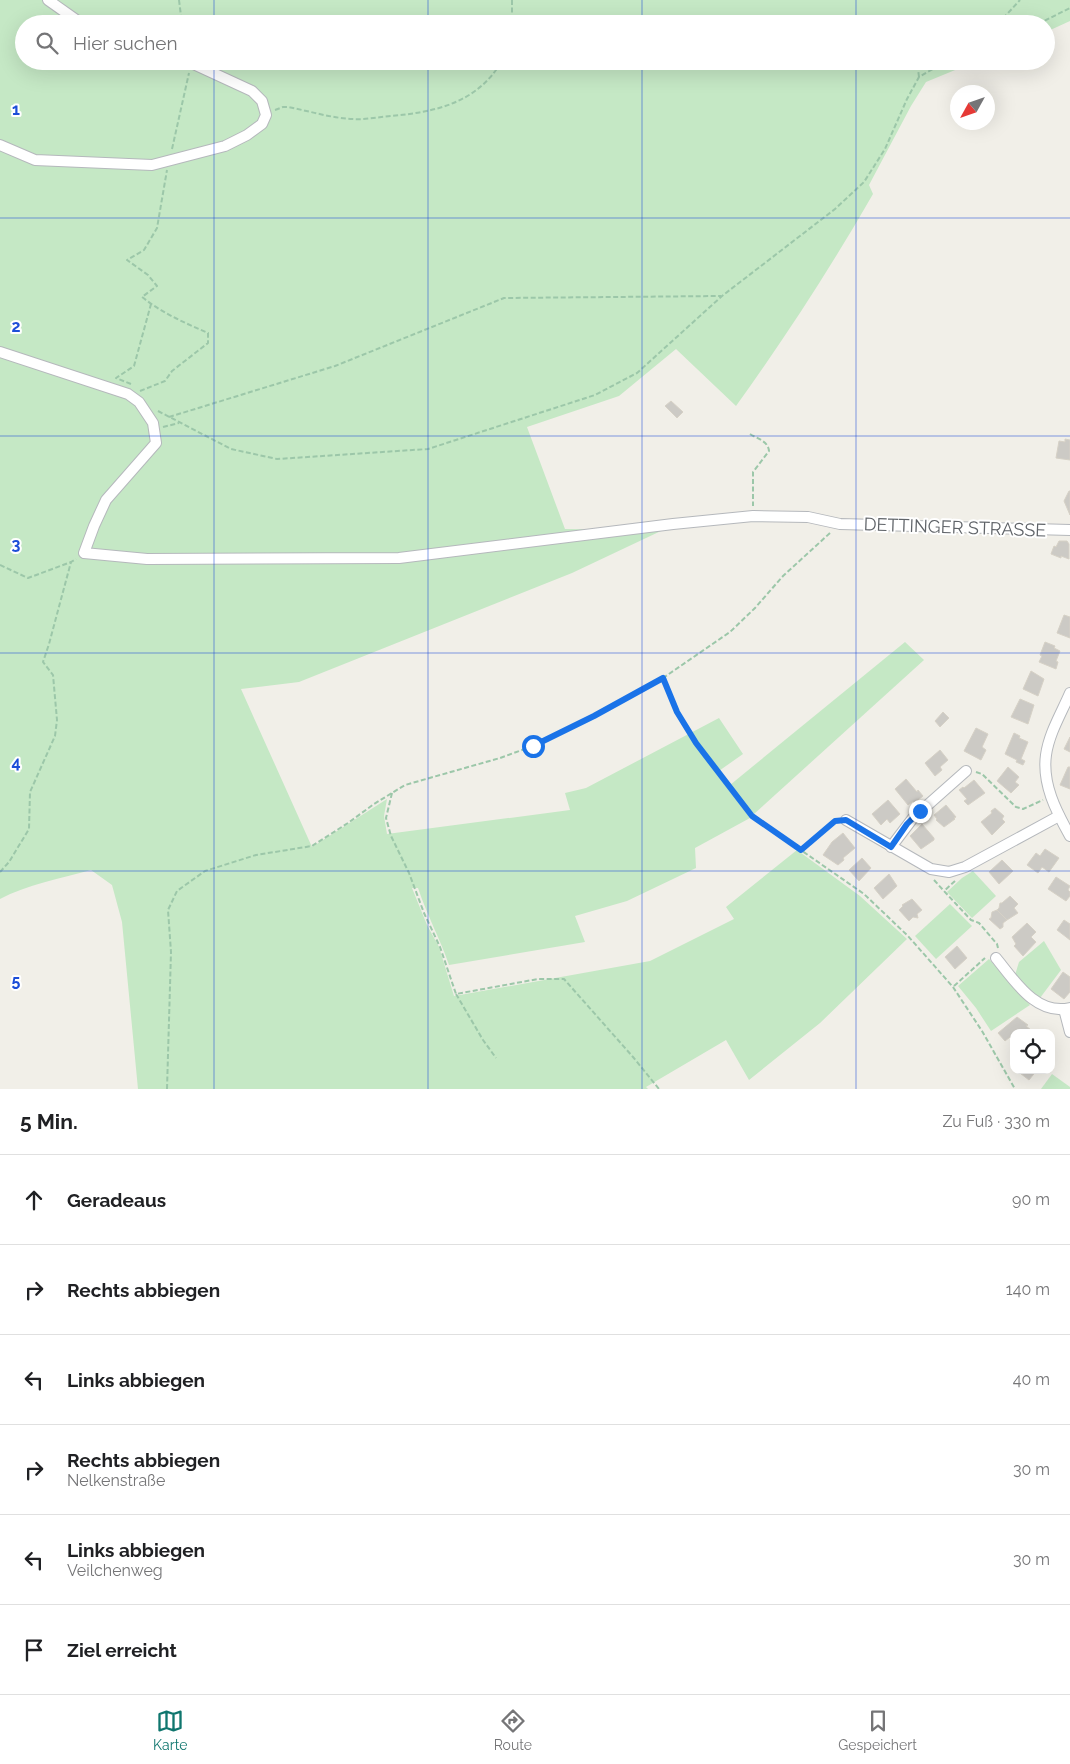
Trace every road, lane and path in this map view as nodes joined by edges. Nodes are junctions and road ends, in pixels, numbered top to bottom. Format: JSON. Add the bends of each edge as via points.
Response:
{"nodes":[{"id":1,"x":48,"y":0,"type":"edge"},
{"id":2,"x":179,"y":0,"type":"edge"},
{"id":3,"x":513,"y":0,"type":"edge"},
{"id":4,"x":1020,"y":0,"type":"edge"},
{"id":5,"x":1070,"y":8,"type":"edge"},
{"id":6,"x":68,"y":15,"type":"edge"},
{"id":7,"x":181,"y":15,"type":"edge"},
{"id":8,"x":512,"y":15,"type":"edge"},
{"id":9,"x":1006,"y":15,"type":"edge"},
{"id":10,"x":1055,"y":16,"type":"edge"},
{"id":11,"x":206,"y":70,"type":"edge"},
{"id":12,"x":496,"y":70,"type":"edge"},
{"id":13,"x":918,"y":70,"type":"edge"},
{"id":14,"x":931,"y":70,"type":"edge"},
{"id":15,"x":189,"y":74,"type":"dead end"},
{"id":16,"x":919,"y":77,"type":"junction"},
{"id":17,"x":266,"y":115,"type":"junction"},
{"id":18,"x":174,"y":143,"type":"dead end"},
{"id":19,"x":0,"y":145,"type":"edge"},
{"id":20,"x":169,"y":161,"type":"junction"},
{"id":21,"x":722,"y":296,"type":"junction"},
{"id":22,"x":151,"y":304,"type":"junction"},
{"id":23,"x":0,"y":352,"type":"edge"},
{"id":24,"x":169,"y":417,"type":"dead end"},
{"id":25,"x":179,"y":423,"type":"dead end"},
{"id":26,"x":750,"y":434,"type":"dead end"},
{"id":27,"x":753,"y":516,"type":"junction"},
{"id":28,"x":840,"y":524,"type":"junction"},
{"id":29,"x":1067,"y":530,"type":"edge"},
{"id":30,"x":0,"y":566,"type":"edge"},
{"id":31,"x":663,"y":678,"type":"junction"},
{"id":32,"x":1070,"y":693,"type":"edge"},
{"id":33,"x":966,"y":771,"type":"joint"},
{"id":34,"x":392,"y":793,"type":"junction"},
{"id":35,"x":1051,"y":796,"type":"junction"},
{"id":36,"x":1059,"y":816,"type":"junction"},
{"id":37,"x":846,"y":820,"type":"joint"},
{"id":38,"x":1070,"y":836,"type":"edge"},
{"id":39,"x":891,"y":847,"type":"junction"},
{"id":40,"x":801,"y":850,"type":"junction"},
{"id":41,"x":958,"y":871,"type":"junction"},
{"id":42,"x":0,"y":872,"type":"edge"},
{"id":43,"x":939,"y":886,"type":"dead end"},
{"id":44,"x":944,"y":891,"type":"junction"},
{"id":45,"x":996,"y":958,"type":"junction"},
{"id":46,"x":953,"y":987,"type":"junction"},
{"id":47,"x":456,"y":994,"type":"junction"},
{"id":48,"x":1067,"y":1008,"type":"edge"},
{"id":49,"x":1070,"y":1032,"type":"edge"},
{"id":50,"x":496,"y":1058,"type":"dead end"},
{"id":51,"x":167,"y":1089,"type":"edge"},
{"id":52,"x":660,"y":1089,"type":"edge"},
{"id":53,"x":1016,"y":1089,"type":"edge"}],
"edges":[{"from":1,"to":6,"type":"street"},
{"from":2,"to":7,"type":"path"},
{"from":3,"to":8,"type":"path"},
{"from":4,"to":9,"type":"path"},
{"from":5,"to":10,"type":"path"},
{"from":11,"to":17,"type":"street","via":[[252,91],[262,100]]},
{"from":12,"to":17,"type":"path","via":[[480,88],[462,100],[416,114],[352,119],[283,107]]},
{"from":13,"to":16,"type":"path"},
{"from":14,"to":16,"type":"path"},
{"from":15,"to":18,"type":"path"},
{"from":16,"to":21,"type":"path","via":[[885,149],[864,182],[835,209]]},
{"from":17,"to":20,"type":"street","via":[[262,124],[225,146]]},
{"from":19,"to":20,"type":"street","via":[[35,160],[152,165]]},
{"from":20,"to":22,"type":"path","via":[[157,228],[144,250],[127,260],[157,286],[142,297]]},
{"from":21,"to":24,"type":"path","via":[[504,298],[335,366]]},
{"from":21,"to":25,"type":"path","via":[[637,374],[595,395],[428,449],[277,459],[231,449]]},
{"from":22,"to":22,"type":"path","via":[[208,333],[208,343],[172,370],[165,382],[138,392],[130,383],[116,378],[134,366]]},
{"from":23,"to":27,"type":"street","name":"DETTINGER STRASSE","via":[[128,394],[139,402],[153,423],[156,443],[106,500],[84,553],[147,559],[399,558]]},
{"from":26,"to":27,"type":"path","via":[[766,442],[769,451],[753,472]]},
{"from":27,"to":28,"type":"street","name":"DETTINGER STRASSE","via":[[808,517]]},
{"from":28,"to":29,"type":"street","name":"DETTINGER STRASSE"},
{"from":28,"to":31,"type":"path","via":[[783,576],[730,632]]},
{"from":30,"to":42,"type":"path","via":[[28,578],[71,562],[50,644],[42,662],[53,675],[57,720],[55,736],[30,792],[29,829]]},
{"from":31,"to":34,"type":"path","via":[[533,746],[406,785]]},
{"from":31,"to":40,"type":"path","via":[[677,712],[696,743],[752,816]]},
{"from":32,"to":35,"type":"street","via":[[1046,754],[1045,769]]},
{"from":33,"to":35,"type":"path","via":[[982,774],[1022,809]]},
{"from":33,"to":39,"type":"street","via":[[913,818]]},
{"from":34,"to":47,"type":"path","via":[[386,818],[391,836],[440,947]]},
{"from":34,"to":51,"type":"path","via":[[312,846],[256,854],[205,872],[177,891],[168,910],[171,952]]},
{"from":35,"to":36,"type":"street"},
{"from":36,"to":38,"type":"street"},
{"from":36,"to":41,"type":"street"},
{"from":37,"to":39,"type":"street"},
{"from":37,"to":40,"type":"path","via":[[835,821]]},
{"from":39,"to":41,"type":"street","via":[[931,870]]},
{"from":40,"to":46,"type":"path","via":[[864,894],[908,936]]},
{"from":41,"to":44,"type":"path","via":[[959,878]]},
{"from":43,"to":44,"type":"path"},
{"from":44,"to":45,"type":"path","via":[[997,944]]},
{"from":45,"to":46,"type":"path","via":[[988,956]]},
{"from":45,"to":48,"type":"street","via":[[1031,998],[1041,1004]]},
{"from":46,"to":53,"type":"path"},
{"from":47,"to":50,"type":"path"},
{"from":47,"to":52,"type":"path","via":[[538,979],[564,979]]},
{"from":48,"to":49,"type":"street"}]}
